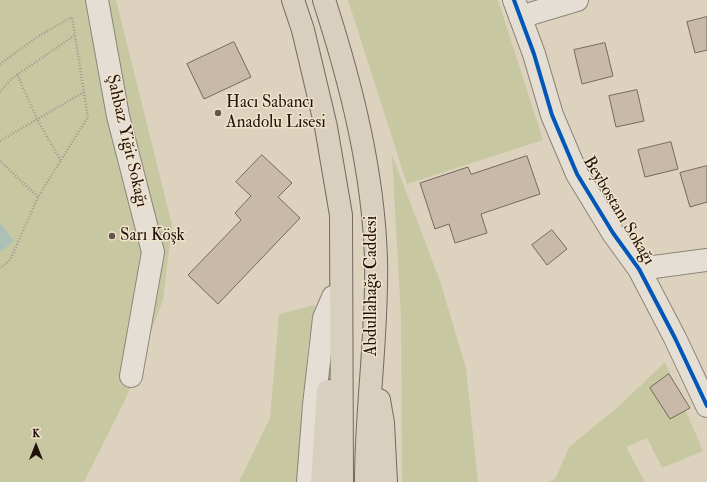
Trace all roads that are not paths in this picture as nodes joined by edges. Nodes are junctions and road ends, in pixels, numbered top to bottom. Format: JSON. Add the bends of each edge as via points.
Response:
{"nodes":[{"id":1,"x":98,"y":0,"type":"edge"},
{"id":2,"x":293,"y":0,"type":"edge"},
{"id":3,"x":324,"y":0,"type":"edge"},
{"id":4,"x":577,"y":0,"type":"edge"},
{"id":5,"x":517,"y":9,"type":"edge"},
{"id":6,"x":707,"y":260,"type":"edge"},
{"id":7,"x":639,"y":269,"type":"junction"},
{"id":8,"x":337,"y":297,"type":"junction"},
{"id":9,"x":372,"y":360,"type":"junction"},
{"id":10,"x":131,"y":376,"type":"dead end"},
{"id":11,"x":707,"y":406,"type":"edge"},
{"id":12,"x":308,"y":482,"type":"edge"},
{"id":13,"x":322,"y":482,"type":"edge"},
{"id":14,"x":342,"y":482,"type":"edge"},
{"id":15,"x":366,"y":482,"type":"edge"},
{"id":16,"x":386,"y":482,"type":"edge"}],
"edges":[{"from":1,"to":10,"type":"street","name":"Şahbaz Yiğit Sokağı","via":[[118,116],[153,252]]},
{"from":2,"to":8,"type":"main road","name":"Abdullahağa Caddesi","via":[[326,127],[341,216]]},
{"from":3,"to":9,"type":"main road","name":"Abdullahağa Caddesi","via":[[351,91],[372,204],[376,258]]},
{"from":4,"to":5,"type":"street"},
{"from":5,"to":7,"type":"street","name":"Beybostanı Sokağı","via":[[552,115],[577,174],[613,233]]},
{"from":6,"to":7,"type":"street"},
{"from":7,"to":11,"type":"street","name":"Beybostanı Sokağı"},
{"from":8,"to":12,"type":"street","via":[[324,318]]},
{"from":8,"to":13,"type":"main road"},
{"from":8,"to":14,"type":"main road","name":"Abdullahağa Caddesi"},
{"from":9,"to":15,"type":"main road","name":"Abdullahağa Caddesi"},
{"from":9,"to":16,"type":"main road","via":[[383,422]]}]}
